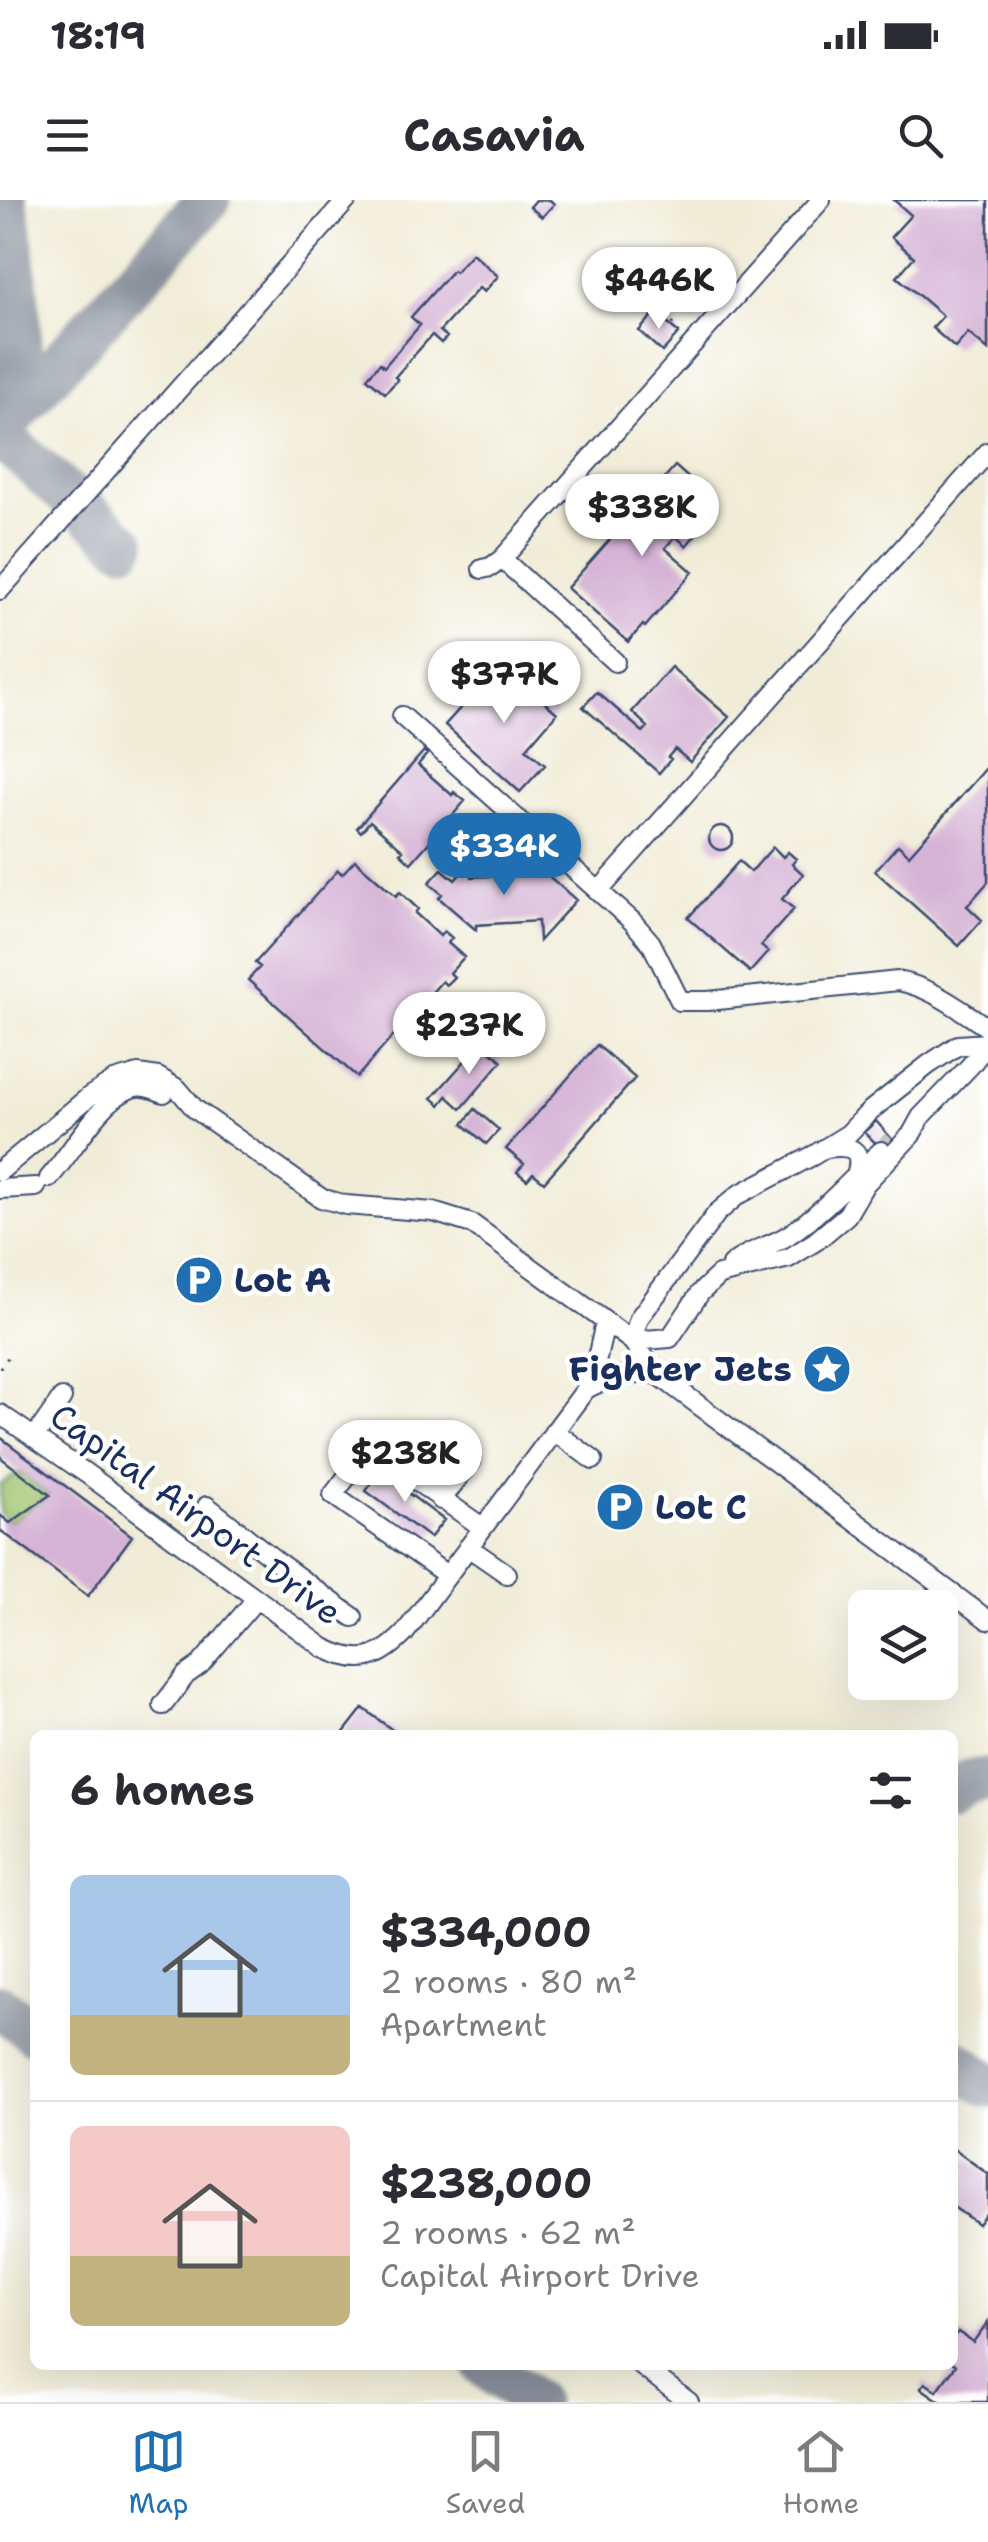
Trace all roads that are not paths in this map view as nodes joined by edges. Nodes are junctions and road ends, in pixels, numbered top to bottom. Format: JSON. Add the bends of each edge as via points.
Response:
{"nodes":[{"id":1,"x":347,"y":200,"type":"edge"},
{"id":2,"x":821,"y":200,"type":"edge"},
{"id":3,"x":988,"y":452,"type":"edge"},
{"id":4,"x":502,"y":559,"type":"junction"},
{"id":5,"x":482,"y":569,"type":"dead end"},
{"id":6,"x":0,"y":590,"type":"edge"},
{"id":7,"x":615,"y":662,"type":"dead end"},
{"id":8,"x":402,"y":716,"type":"dead end"},
{"id":9,"x":598,"y":891,"type":"junction"},
{"id":10,"x":988,"y":1028,"type":"edge"},
{"id":11,"x":988,"y":1043,"type":"edge"},
{"id":12,"x":195,"y":1109,"type":"junction"},
{"id":13,"x":920,"y":1117,"type":"junction"},
{"id":14,"x":825,"y":1148,"type":"junction"},
{"id":15,"x":0,"y":1171,"type":"edge"},
{"id":16,"x":861,"y":1180,"type":"junction"},
{"id":17,"x":0,"y":1189,"type":"edge"},
{"id":18,"x":657,"y":1294,"type":"junction"},
{"id":19,"x":684,"y":1316,"type":"junction"},
{"id":20,"x":605,"y":1324,"type":"junction"},
{"id":21,"x":632,"y":1341,"type":"junction"},
{"id":22,"x":657,"y":1374,"type":"junction"},
{"id":23,"x":586,"y":1389,"type":"junction"},
{"id":24,"x":62,"y":1398,"type":"dead end"},
{"id":25,"x":0,"y":1414,"type":"edge"},
{"id":26,"x":554,"y":1432,"type":"junction"},
{"id":27,"x":34,"y":1438,"type":"junction"},
{"id":28,"x":593,"y":1460,"type":"dead end"},
{"id":29,"x":470,"y":1461,"type":"dead end"},
{"id":30,"x":441,"y":1500,"type":"junction"},
{"id":31,"x":207,"y":1506,"type":"dead end"},
{"id":32,"x":482,"y":1527,"type":"junction"},
{"id":33,"x":468,"y":1547,"type":"junction"},
{"id":34,"x":507,"y":1574,"type":"dead end"},
{"id":35,"x":447,"y":1575,"type":"junction"},
{"id":36,"x":256,"y":1599,"type":"junction"},
{"id":37,"x":353,"y":1617,"type":"dead end"},
{"id":38,"x":988,"y":1620,"type":"edge"},
{"id":39,"x":163,"y":1705,"type":"dead end"},
{"id":40,"x":647,"y":2370,"type":"edge"},
{"id":41,"x":689,"y":2402,"type":"edge"}],
"edges":[{"from":1,"to":6,"type":"street"},
{"from":2,"to":4,"type":"street"},
{"from":3,"to":9,"type":"street"},
{"from":4,"to":5,"type":"street"},
{"from":4,"to":7,"type":"street"},
{"from":8,"to":9,"type":"street"},
{"from":9,"to":10,"type":"street","via":[[652,943],[680,1001],[898,982],[932,992]]},
{"from":11,"to":13,"type":"street"},
{"from":11,"to":14,"type":"street","via":[[958,1044]]},
{"from":12,"to":15,"type":"street","via":[[158,1077],[114,1081]]},
{"from":12,"to":17,"type":"street","via":[[153,1088],[131,1088],[106,1106],[43,1182]]},
{"from":12,"to":20,"type":"street","via":[[321,1198],[433,1212],[472,1224]]},
{"from":13,"to":16,"type":"street","via":[[886,1145]]},
{"from":13,"to":16,"type":"street","via":[[911,1135]]},
{"from":14,"to":16,"type":"street","via":[[848,1147],[857,1154]]},
{"from":14,"to":18,"type":"street","via":[[717,1213]]},
{"from":16,"to":19,"type":"street","via":[[846,1215],[816,1241],[790,1258],[719,1275]]},
{"from":18,"to":19,"type":"street","via":[[675,1297]]},
{"from":18,"to":21,"type":"street","via":[[638,1318]]},
{"from":19,"to":21,"type":"street","via":[[670,1338]]},
{"from":20,"to":21,"type":"street"},
{"from":20,"to":23,"type":"street","name":"Capital Airport Drive"},
{"from":21,"to":22,"type":"street"},
{"from":22,"to":23,"type":"street","via":[[626,1373]]},
{"from":22,"to":38,"type":"street"},
{"from":23,"to":26,"type":"street","name":"Capital Airport Drive"},
{"from":24,"to":27,"type":"street"},
{"from":25,"to":27,"type":"street","name":"Capital Airport Drive"},
{"from":26,"to":28,"type":"street"},
{"from":26,"to":32,"type":"street","name":"Capital Airport Drive"},
{"from":27,"to":36,"type":"street","name":"Capital Airport Drive"},
{"from":29,"to":30,"type":"street"},
{"from":30,"to":32,"type":"street"},
{"from":30,"to":35,"type":"street","via":[[370,1448],[333,1496]]},
{"from":31,"to":37,"type":"street"},
{"from":32,"to":33,"type":"street","name":"Capital Airport Drive"},
{"from":33,"to":34,"type":"street"},
{"from":33,"to":35,"type":"street","name":"Capital Airport Drive"},
{"from":35,"to":36,"type":"street","name":"Capital Airport Drive","via":[[404,1634],[367,1658],[339,1656]]},
{"from":36,"to":39,"type":"street"},
{"from":40,"to":41,"type":"street"}]}
